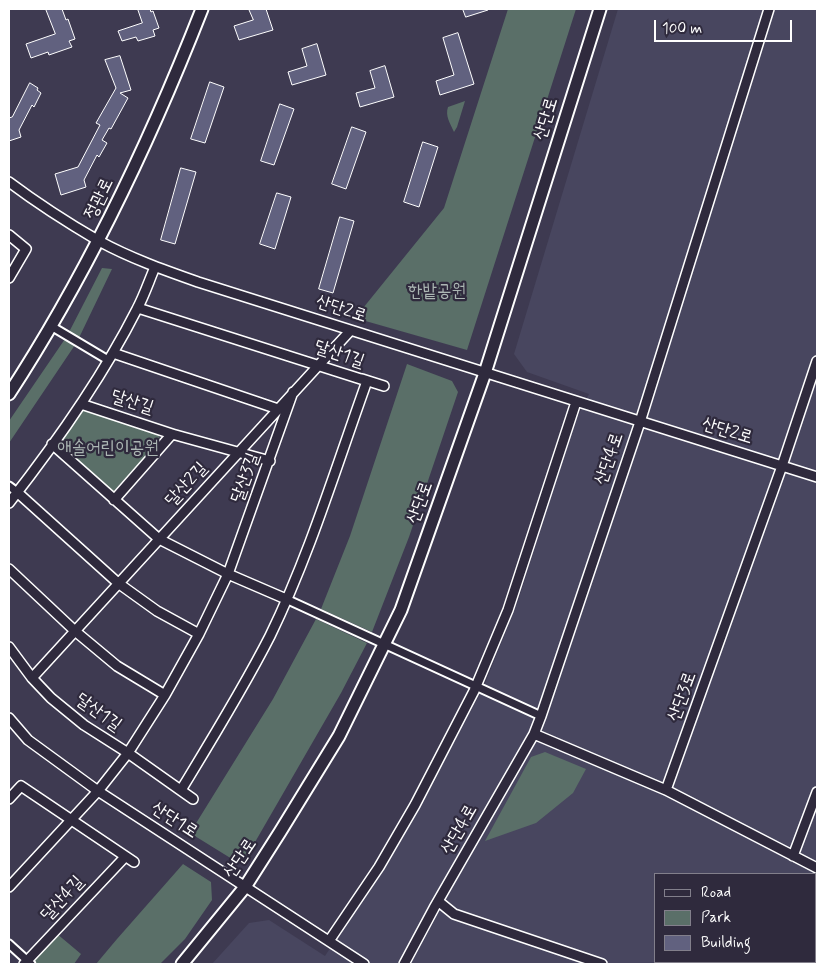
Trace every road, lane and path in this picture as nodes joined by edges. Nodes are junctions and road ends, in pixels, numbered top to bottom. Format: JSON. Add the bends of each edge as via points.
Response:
{"nodes":[{"id":1,"x":202,"y":9,"type":"edge"},
{"id":2,"x":600,"y":9,"type":"edge"},
{"id":3,"x":769,"y":9,"type":"edge"},
{"id":4,"x":9,"y":182,"type":"edge"},
{"id":5,"x":9,"y":235,"type":"edge"},
{"id":6,"x":99,"y":241,"type":"junction"},
{"id":7,"x":155,"y":267,"type":"junction"},
{"id":8,"x":9,"y":278,"type":"edge"},
{"id":9,"x":138,"y":308,"type":"junction"},
{"id":10,"x":51,"y":326,"type":"junction"},
{"id":11,"x":350,"y":331,"type":"junction"},
{"id":12,"x":110,"y":357,"type":"junction"},
{"id":13,"x":817,"y":361,"type":"edge"},
{"id":14,"x":319,"y":365,"type":"junction"},
{"id":15,"x":485,"y":374,"type":"junction"},
{"id":16,"x":357,"y":378,"type":"junction"},
{"id":17,"x":384,"y":386,"type":"dead end"},
{"id":18,"x":293,"y":392,"type":"junction"},
{"id":19,"x":9,"y":394,"type":"edge"},
{"id":20,"x":576,"y":402,"type":"junction"},
{"id":21,"x":81,"y":404,"type":"junction"},
{"id":22,"x":278,"y":409,"type":"junction"},
{"id":23,"x":640,"y":422,"type":"junction"},
{"id":24,"x":172,"y":434,"type":"junction"},
{"id":25,"x":52,"y":444,"type":"junction"},
{"id":26,"x":238,"y":452,"type":"junction"},
{"id":27,"x":270,"y":462,"type":"junction"},
{"id":28,"x":782,"y":466,"type":"junction"},
{"id":29,"x":817,"y":477,"type":"edge"},
{"id":30,"x":9,"y":486,"type":"edge"},
{"id":31,"x":17,"y":492,"type":"junction"},
{"id":32,"x":114,"y":500,"type":"junction"},
{"id":33,"x":9,"y":503,"type":"edge"},
{"id":34,"x":159,"y":539,"type":"junction"},
{"id":35,"x":9,"y":570,"type":"edge"},
{"id":36,"x":228,"y":574,"type":"junction"},
{"id":37,"x":118,"y":583,"type":"junction"},
{"id":38,"x":286,"y":599,"type":"junction"},
{"id":39,"x":75,"y":631,"type":"junction"},
{"id":40,"x":199,"y":634,"type":"junction"},
{"id":41,"x":385,"y":645,"type":"junction"},
{"id":42,"x":9,"y":647,"type":"edge"},
{"id":43,"x":32,"y":678,"type":"junction"},
{"id":44,"x":165,"y":695,"type":"junction"},
{"id":45,"x":541,"y":716,"type":"junction"},
{"id":46,"x":9,"y":718,"type":"edge"},
{"id":47,"x":534,"y":734,"type":"junction"},
{"id":48,"x":128,"y":753,"type":"junction"},
{"id":49,"x":181,"y":790,"type":"junction"},
{"id":50,"x":666,"y":790,"type":"junction"},
{"id":51,"x":98,"y":791,"type":"junction"},
{"id":52,"x":817,"y":792,"type":"edge"},
{"id":53,"x":9,"y":799,"type":"edge"},
{"id":54,"x":193,"y":799,"type":"dead end"},
{"id":55,"x":71,"y":820,"type":"junction"},
{"id":56,"x":793,"y":856,"type":"junction"},
{"id":57,"x":126,"y":857,"type":"junction"},
{"id":58,"x":134,"y":862,"type":"dead end"},
{"id":59,"x":817,"y":868,"type":"edge"},
{"id":60,"x":9,"y":886,"type":"edge"},
{"id":61,"x":244,"y":887,"type":"junction"},
{"id":62,"x":438,"y":901,"type":"junction"},
{"id":63,"x":329,"y":941,"type":"junction"},
{"id":64,"x":9,"y":944,"type":"edge"},
{"id":65,"x":408,"y":962,"type":"edge"},
{"id":66,"x":27,"y":963,"type":"edge"},
{"id":67,"x":182,"y":964,"type":"edge"},
{"id":68,"x":364,"y":964,"type":"edge"},
{"id":69,"x":602,"y":964,"type":"edge"}],
"edges":[{"from":1,"to":6,"type":"street","name":"정관로","via":[[146,143]]},
{"from":2,"to":15,"type":"street","name":"산단로"},
{"from":3,"to":23,"type":"street","name":"산단4로"},
{"from":4,"to":6,"type":"street","name":"산단2로"},
{"from":5,"to":8,"type":"street","via":[[26,249]]},
{"from":6,"to":7,"type":"street","name":"산단2로"},
{"from":6,"to":10,"type":"street","name":"정관로"},
{"from":7,"to":9,"type":"street","name":"달산길"},
{"from":7,"to":11,"type":"street","name":"산단2로"},
{"from":9,"to":12,"type":"street","name":"달산길"},
{"from":9,"to":14,"type":"street","name":"달산1길"},
{"from":10,"to":12,"type":"street"},
{"from":10,"to":19,"type":"street","name":"정관로"},
{"from":11,"to":14,"type":"street","name":"달산2길"},
{"from":11,"to":15,"type":"street","name":"산단2로"},
{"from":12,"to":21,"type":"street","name":"달산길"},
{"from":12,"to":22,"type":"street"},
{"from":13,"to":28,"type":"street"},
{"from":14,"to":16,"type":"street","name":"달산1길"},
{"from":14,"to":18,"type":"street","name":"달산2길"},
{"from":15,"to":20,"type":"street","name":"산단2로"},
{"from":15,"to":41,"type":"street","name":"산단로","via":[[402,610]]},
{"from":16,"to":17,"type":"street"},
{"from":16,"to":38,"type":"street","name":"달산1길","via":[[367,381],[308,550]]},
{"from":18,"to":22,"type":"street","name":"달산2길"},
{"from":18,"to":27,"type":"street","name":"달산3길"},
{"from":20,"to":23,"type":"street","name":"산단2로"},
{"from":20,"to":63,"type":"street","via":[[508,610],[474,691],[380,867]]},
{"from":21,"to":24,"type":"street","name":"달산길"},
{"from":21,"to":25,"type":"street","name":"달산길"},
{"from":22,"to":26,"type":"street","name":"달산2길"},
{"from":23,"to":28,"type":"street","name":"산단2로"},
{"from":23,"to":45,"type":"street","name":"산단4로"},
{"from":24,"to":26,"type":"street","name":"달산2길"},
{"from":24,"to":32,"type":"street"},
{"from":25,"to":31,"type":"street","name":"달산길"},
{"from":25,"to":32,"type":"street"},
{"from":26,"to":27,"type":"street"},
{"from":26,"to":34,"type":"street","name":"달산2길"},
{"from":27,"to":36,"type":"street","name":"달산3길"},
{"from":28,"to":29,"type":"street","name":"산단2로"},
{"from":28,"to":50,"type":"street","name":"산단3로"},
{"from":30,"to":31,"type":"street"},
{"from":31,"to":33,"type":"street","name":"달산길"},
{"from":31,"to":37,"type":"street"},
{"from":32,"to":34,"type":"street"},
{"from":34,"to":36,"type":"street"},
{"from":34,"to":37,"type":"street","name":"달산2길"},
{"from":35,"to":39,"type":"street"},
{"from":36,"to":38,"type":"street"},
{"from":36,"to":40,"type":"street","name":"달산3길"},
{"from":37,"to":39,"type":"street","name":"달산2길"},
{"from":37,"to":40,"type":"street","via":[[157,611]]},
{"from":38,"to":41,"type":"street"},
{"from":38,"to":49,"type":"street","name":"달산1길","via":[[232,707]]},
{"from":39,"to":43,"type":"street","name":"달산2길"},
{"from":39,"to":44,"type":"street","via":[[117,666]]},
{"from":40,"to":44,"type":"street","name":"달산3길"},
{"from":41,"to":45,"type":"street"},
{"from":41,"to":61,"type":"street","name":"산단로","via":[[339,736]]},
{"from":42,"to":43,"type":"street","name":"달산1길"},
{"from":43,"to":48,"type":"street","name":"달산1길","via":[[84,725]]},
{"from":44,"to":48,"type":"street","name":"달산3길"},
{"from":45,"to":47,"type":"street","name":"산단4로"},
{"from":46,"to":51,"type":"street","name":"산단1로","via":[[28,740]]},
{"from":47,"to":50,"type":"street"},
{"from":47,"to":62,"type":"street","name":"산단4로"},
{"from":48,"to":49,"type":"street","name":"달산1길"},
{"from":48,"to":51,"type":"street","name":"달산3길"},
{"from":49,"to":54,"type":"street","name":"달산1길"},
{"from":50,"to":56,"type":"street"},
{"from":51,"to":55,"type":"street","name":"달산3길"},
{"from":51,"to":61,"type":"street","name":"산단1로"},
{"from":52,"to":56,"type":"street"},
{"from":53,"to":55,"type":"street","via":[[21,786]]},
{"from":55,"to":57,"type":"street"},
{"from":55,"to":60,"type":"street"},
{"from":56,"to":59,"type":"street"},
{"from":57,"to":58,"type":"street"},
{"from":57,"to":66,"type":"street","name":"달산4길"},
{"from":61,"to":63,"type":"street","name":"산단1로"},
{"from":61,"to":67,"type":"street","name":"산단로"},
{"from":62,"to":65,"type":"street","name":"산단4로"},
{"from":62,"to":69,"type":"street","via":[[454,914]]},
{"from":63,"to":68,"type":"street","name":"산단1로"},
{"from":64,"to":66,"type":"street"}]}
